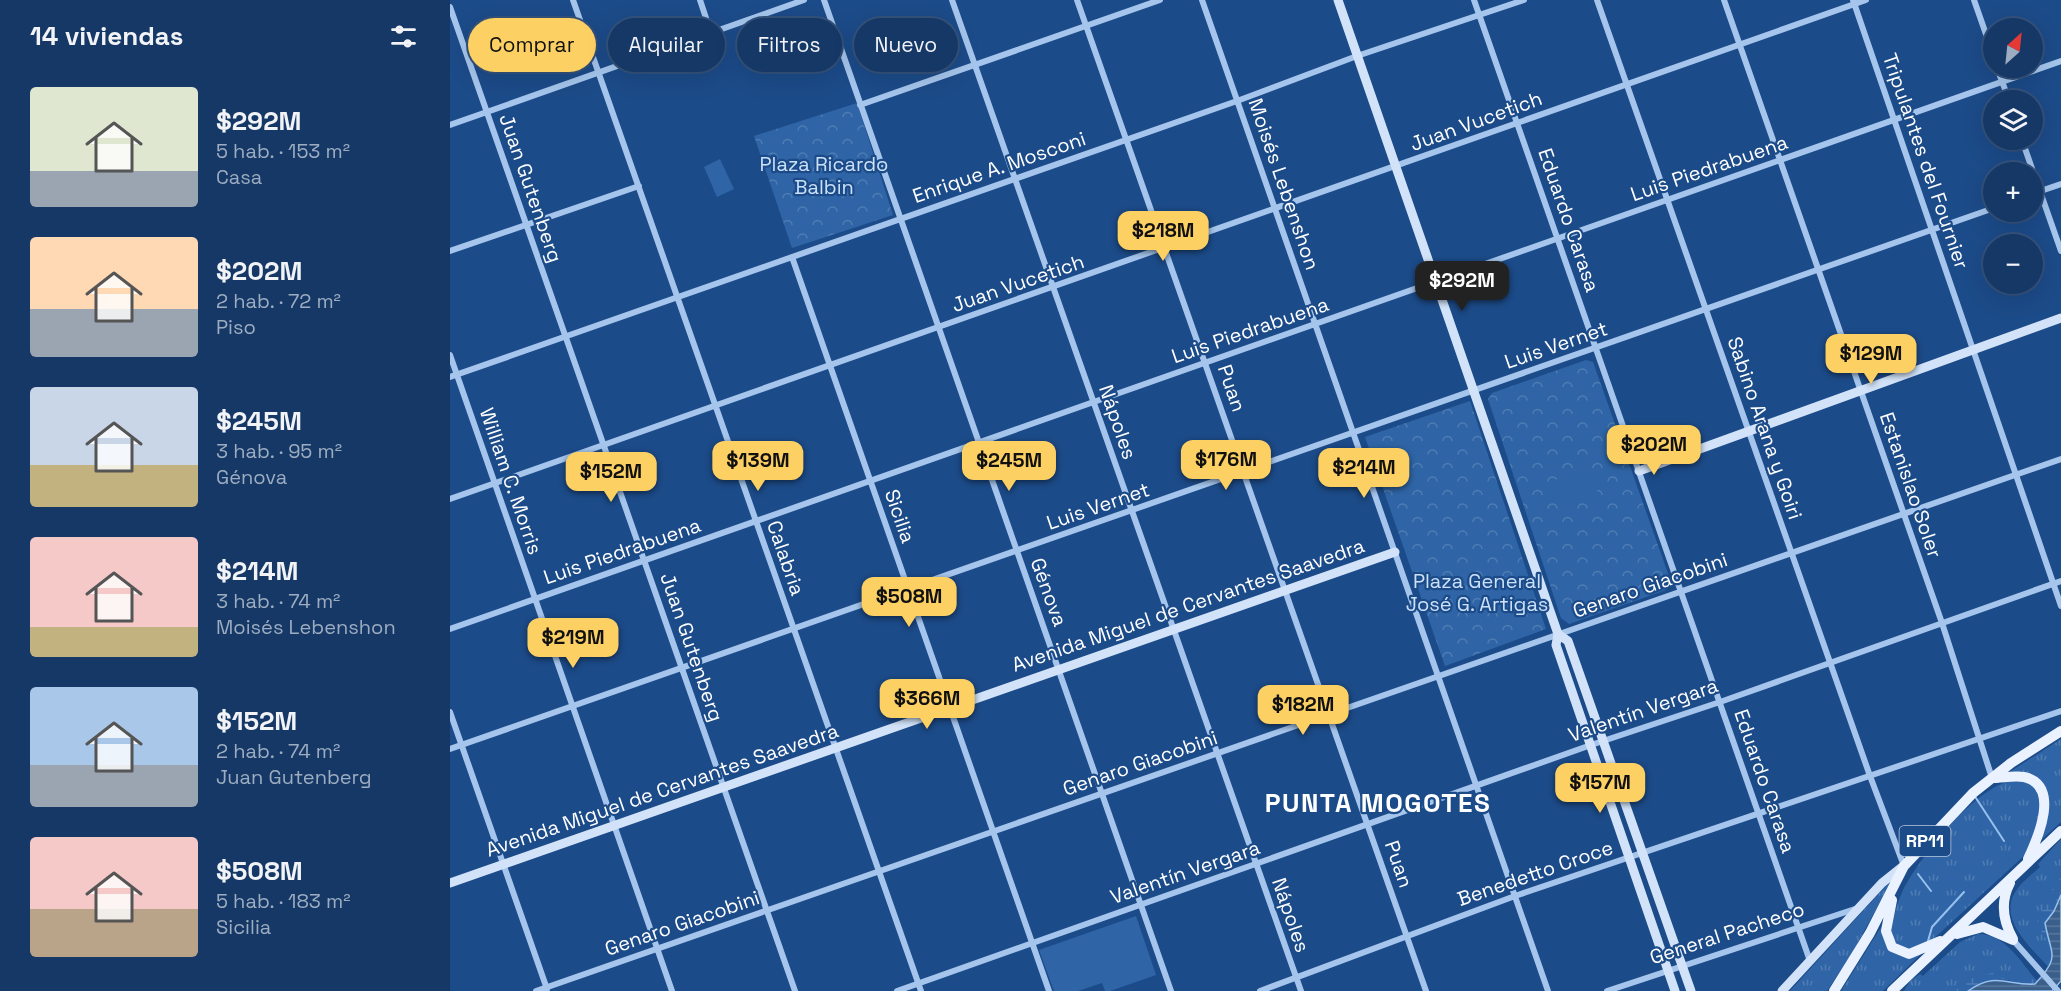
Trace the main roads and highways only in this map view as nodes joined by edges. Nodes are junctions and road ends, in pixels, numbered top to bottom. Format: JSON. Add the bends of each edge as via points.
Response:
{"nodes":[{"id":1,"x":1338,"y":0,"type":"edge"},
{"id":2,"x":2061,"y":318,"type":"edge"},
{"id":3,"x":1639,"y":471,"type":"road end"},
{"id":4,"x":1395,"y":552,"type":"road end"},
{"id":5,"x":1558,"y":634,"type":"junction"},
{"id":6,"x":2061,"y":731,"type":"edge"},
{"id":7,"x":1992,"y":778,"type":"junction"},
{"id":8,"x":2061,"y":831,"type":"edge"},
{"id":9,"x":2026,"y":864,"type":"junction"},
{"id":10,"x":1904,"y":866,"type":"junction"},
{"id":11,"x":2016,"y":874,"type":"junction"},
{"id":12,"x":450,"y":883,"type":"edge"},
{"id":13,"x":1893,"y":891,"type":"junction"},
{"id":14,"x":1948,"y":938,"type":"junction"},
{"id":15,"x":1675,"y":991,"type":"edge"},
{"id":16,"x":1691,"y":991,"type":"edge"},
{"id":17,"x":1782,"y":991,"type":"edge"},
{"id":18,"x":1834,"y":991,"type":"edge"},
{"id":19,"x":1892,"y":991,"type":"edge"}],
"edges":[{"from":1,"to":5,"type":"main road"},
{"from":2,"to":3,"type":"main road"},
{"from":4,"to":12,"type":"main road","name":"Avenida Miguel de Cervantes Saavedra"},
{"from":5,"to":15,"type":"main road","via":[[1556,645]]},
{"from":5,"to":16,"type":"main road","via":[[1568,641]]},
{"from":6,"to":7,"type":"main road","number":"RP11"},
{"from":7,"to":9,"type":"main road","via":[[2026,778],[2043,795],[2042,827]]},
{"from":7,"to":10,"type":"main road","number":"RP11","via":[[1954,811]]},
{"from":8,"to":9,"type":"main road"},
{"from":9,"to":11,"type":"main road"},
{"from":10,"to":13,"type":"main road","number":"RP11"},
{"from":10,"to":17,"type":"main road","via":[[1882,883]]},
{"from":11,"to":14,"type":"main road"},
{"from":11,"to":14,"type":"main road","via":[[2006,890],[2004,903],[2006,924],[2013,940],[1983,927]]},
{"from":13,"to":14,"type":"main road","via":[[1886,931],[1892,947],[1909,954]]},
{"from":13,"to":18,"type":"main road","number":"RP11"},
{"from":14,"to":19,"type":"main road"}]}
